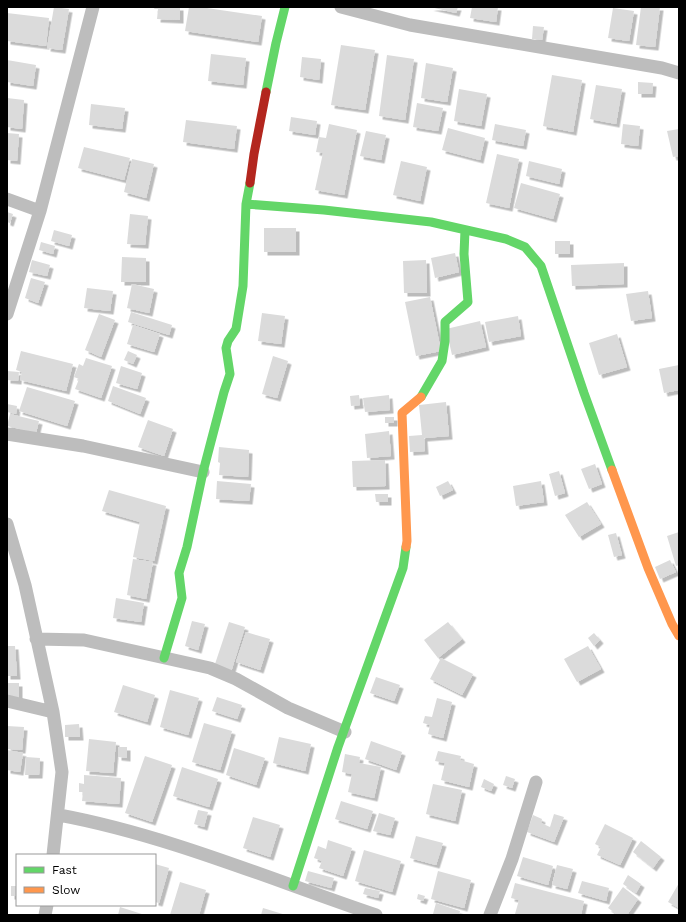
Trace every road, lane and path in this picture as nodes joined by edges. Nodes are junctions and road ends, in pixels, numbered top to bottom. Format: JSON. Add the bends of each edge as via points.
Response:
{"nodes":[{"id":1,"x":93,"y":7,"type":"edge"},
{"id":2,"x":285,"y":7,"type":"edge"},
{"id":3,"x":341,"y":7,"type":"edge"},
{"id":4,"x":679,"y":73,"type":"edge"},
{"id":5,"x":7,"y":199,"type":"edge"},
{"id":6,"x":246,"y":204,"type":"junction"},
{"id":7,"x":40,"y":211,"type":"junction"},
{"id":8,"x":466,"y":230,"type":"junction"},
{"id":9,"x":7,"y":314,"type":"edge"},
{"id":10,"x":7,"y":434,"type":"edge"},
{"id":11,"x":203,"y":472,"type":"junction"},
{"id":12,"x":7,"y":524,"type":"edge"},
{"id":13,"x":679,"y":636,"type":"edge"},
{"id":14,"x":36,"y":639,"type":"junction"},
{"id":15,"x":164,"y":658,"type":"junction"},
{"id":16,"x":7,"y":701,"type":"edge"},
{"id":17,"x":53,"y":712,"type":"junction"},
{"id":18,"x":345,"y":732,"type":"junction"},
{"id":19,"x":536,"y":782,"type":"dead end"},
{"id":20,"x":59,"y":815,"type":"junction"},
{"id":21,"x":53,"y":854,"type":"edge"},
{"id":22,"x":292,"y":886,"type":"junction"},
{"id":23,"x":376,"y":915,"type":"edge"},
{"id":24,"x":490,"y":915,"type":"edge"}],
"edges":[{"from":1,"to":7,"type":"street"},
{"from":2,"to":6,"type":"street"},
{"from":3,"to":4,"type":"street","via":[[410,25]]},
{"from":5,"to":7,"type":"street"},
{"from":6,"to":8,"type":"street","via":[[324,210]]},
{"from":6,"to":11,"type":"street","via":[[243,286],[236,329],[226,348],[230,374]]},
{"from":7,"to":9,"type":"street"},
{"from":8,"to":13,"type":"street","via":[[506,239],[525,247],[541,266],[648,568]]},
{"from":8,"to":18,"type":"street","via":[[464,254],[468,302],[445,322],[442,361],[424,393],[402,413],[408,541],[403,568]]},
{"from":10,"to":11,"type":"street","via":[[83,446]]},
{"from":11,"to":15,"type":"street","via":[[179,573],[182,598]]},
{"from":12,"to":14,"type":"street","via":[[25,585]]},
{"from":14,"to":15,"type":"street","via":[[84,640]]},
{"from":14,"to":17,"type":"street"},
{"from":15,"to":18,"type":"street","via":[[210,668],[236,679],[288,708]]},
{"from":16,"to":17,"type":"street"},
{"from":17,"to":20,"type":"street","via":[[62,772]]},
{"from":18,"to":22,"type":"street"},
{"from":19,"to":24,"type":"street","via":[[512,859]]},
{"from":20,"to":21,"type":"street"},
{"from":20,"to":22,"type":"street","via":[[145,836]]},
{"from":22,"to":23,"type":"street"}]}
